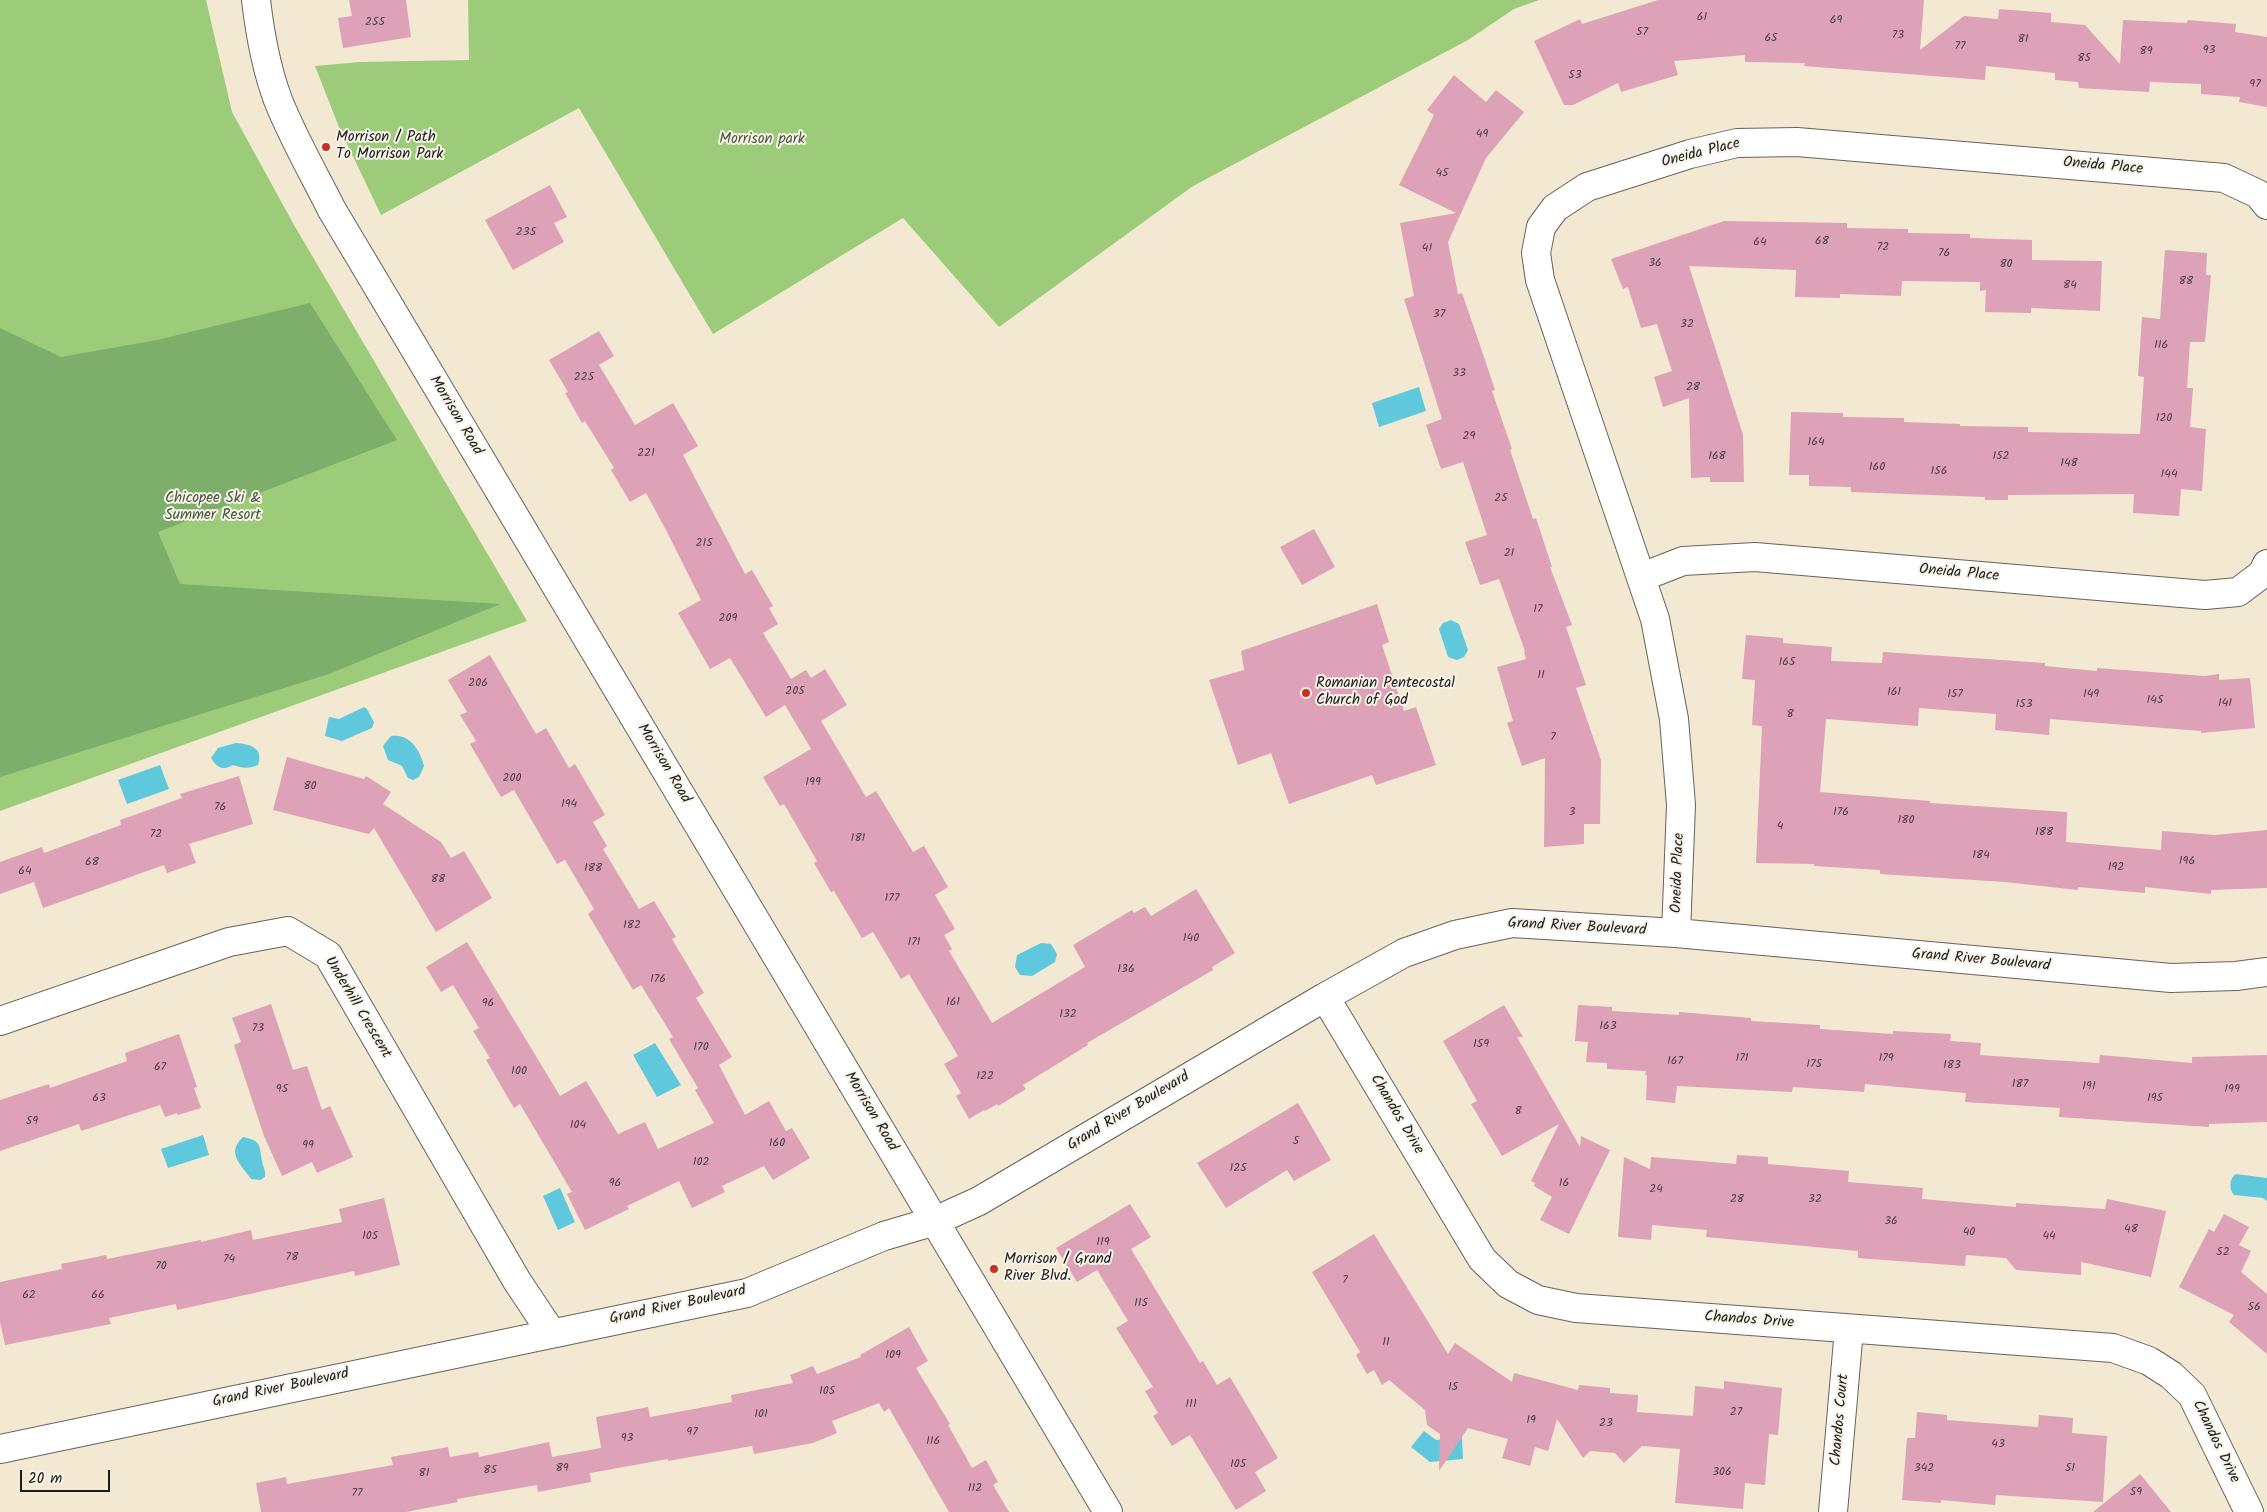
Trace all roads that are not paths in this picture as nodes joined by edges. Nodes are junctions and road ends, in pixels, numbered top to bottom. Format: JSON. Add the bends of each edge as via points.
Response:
{"nodes":[{"id":1,"x":256,"y":0,"type":"edge"},
{"id":2,"x":2267,"y":205,"type":"edge"},
{"id":3,"x":2267,"y":564,"type":"edge"},
{"id":4,"x":1642,"y":577,"type":"junction"},
{"id":5,"x":1676,"y":933,"type":"junction"},
{"id":6,"x":2267,"y":972,"type":"edge"},
{"id":7,"x":1324,"y":997,"type":"junction"},
{"id":8,"x":0,"y":1021,"type":"edge"},
{"id":9,"x":935,"y":1221,"type":"junction"},
{"id":10,"x":1849,"y":1329,"type":"junction"},
{"id":11,"x":551,"y":1332,"type":"junction"},
{"id":12,"x":0,"y":1449,"type":"edge"},
{"id":13,"x":1108,"y":1512,"type":"edge"},
{"id":14,"x":1833,"y":1512,"type":"edge"},
{"id":15,"x":2249,"y":1512,"type":"edge"}],
"edges":[{"from":1,"to":9,"type":"street","name":"Morrison Road","via":[[261,39],[278,98],[332,210]]},
{"from":2,"to":4,"type":"street","name":"Oneida Place","via":[[2258,194],[2224,178],[1797,142],[1737,142],[1587,187],[1555,208],[1542,227],[1536,253],[1540,280]]},
{"from":3,"to":4,"type":"street","name":"Oneida Place","via":[[2262,574],[2238,592],[2205,595],[1755,557],[1683,561]]},
{"from":4,"to":5,"type":"street","name":"Oneida Place","via":[[1655,619],[1674,719],[1682,805]]},
{"from":5,"to":6,"type":"street","name":"Grand River Boulevard","via":[[2171,978]]},
{"from":5,"to":7,"type":"street","name":"Grand River Boulevard","via":[[1512,922],[1455,935],[1404,953]]},
{"from":7,"to":9,"type":"street","name":"Grand River Boulevard","via":[[979,1201]]},
{"from":7,"to":10,"type":"street","name":"Chandos Drive","via":[[1482,1259],[1508,1284],[1538,1300],[1576,1308]]},
{"from":8,"to":11,"type":"street","name":"Underhill Crescent","via":[[229,942],[288,931],[328,955]]},
{"from":9,"to":11,"type":"street","name":"Grand River Boulevard","via":[[884,1236],[747,1293]]},
{"from":9,"to":13,"type":"street","name":"Morrison Road"},
{"from":10,"to":14,"type":"street","name":"Chandos Court"},
{"from":10,"to":15,"type":"street","name":"Chandos Drive","via":[[2113,1348],[2150,1361],[2192,1395]]},
{"from":11,"to":12,"type":"street","name":"Grand River Boulevard"}]}
